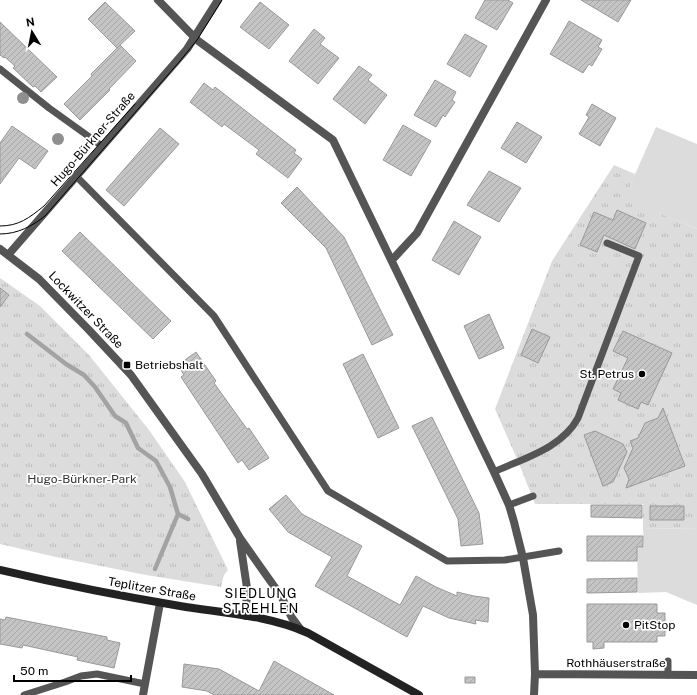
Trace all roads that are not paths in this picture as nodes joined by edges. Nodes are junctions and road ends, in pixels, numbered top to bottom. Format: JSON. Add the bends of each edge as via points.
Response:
{"nodes":[{"id":1,"x":158,"y":0,"type":"edge"},
{"id":2,"x":218,"y":0,"type":"edge"},
{"id":3,"x":546,"y":0,"type":"edge"},
{"id":4,"x":195,"y":38,"type":"junction"},
{"id":5,"x":0,"y":69,"type":"edge"},
{"id":6,"x":102,"y":146,"type":"junction"},
{"id":7,"x":76,"y":176,"type":"junction"},
{"id":8,"x":607,"y":243,"type":"dead end"},
{"id":9,"x":0,"y":249,"type":"edge"},
{"id":10,"x":8,"y":255,"type":"junction"},
{"id":11,"x":392,"y":260,"type":"junction"},
{"id":12,"x":494,"y":472,"type":"junction"},
{"id":13,"x":533,"y":496,"type":"dead end"},
{"id":14,"x":508,"y":505,"type":"junction"},
{"id":15,"x":240,"y":538,"type":"junction"},
{"id":16,"x":559,"y":551,"type":"dead end"},
{"id":17,"x":522,"y":558,"type":"junction"},
{"id":18,"x":0,"y":570,"type":"edge"},
{"id":19,"x":160,"y":603,"type":"junction"},
{"id":20,"x":246,"y":616,"type":"junction"},
{"id":21,"x":301,"y":630,"type":"junction"},
{"id":22,"x":668,"y":661,"type":"dead end"},
{"id":23,"x":535,"y":674,"type":"junction"},
{"id":24,"x":668,"y":675,"type":"junction"},
{"id":25,"x":697,"y":675,"type":"edge"},
{"id":26,"x":145,"y":684,"type":"junction"},
{"id":27,"x":24,"y":695,"type":"edge"},
{"id":28,"x":143,"y":695,"type":"edge"},
{"id":29,"x":419,"y":695,"type":"edge"},
{"id":30,"x":534,"y":695,"type":"edge"}],
"edges":[{"from":1,"to":4,"type":"street"},
{"from":2,"to":4,"type":"street","name":"Hugo-Bürkner-Straße"},
{"from":3,"to":11,"type":"street","via":[[418,233]]},
{"from":4,"to":6,"type":"street","name":"Hugo-Bürkner-Straße"},
{"from":4,"to":11,"type":"street","via":[[333,140]]},
{"from":5,"to":6,"type":"lane"},
{"from":6,"to":7,"type":"street","name":"Hugo-Bürkner-Straße"},
{"from":7,"to":10,"type":"street","name":"Hugo-Bürkner-Straße"},
{"from":7,"to":17,"type":"lane","via":[[214,316],[328,491],[447,561]]},
{"from":8,"to":12,"type":"lane","via":[[639,256],[578,418],[574,426],[554,445]]},
{"from":9,"to":10,"type":"street","name":"Lockwitzer Straße"},
{"from":10,"to":15,"type":"street","name":"Lockwitzer Straße","via":[[39,279],[131,375],[202,474]]},
{"from":11,"to":12,"type":"street"},
{"from":12,"to":14,"type":"street"},
{"from":13,"to":14,"type":"lane"},
{"from":14,"to":17,"type":"street"},
{"from":15,"to":20,"type":"street","via":[[246,588]]},
{"from":15,"to":21,"type":"street","name":"Lockwitzer Straße","via":[[281,596]]},
{"from":16,"to":17,"type":"lane"},
{"from":17,"to":23,"type":"street","via":[[533,615]]},
{"from":18,"to":19,"type":"main road","name":"Teplitzer Straße","via":[[66,586]]},
{"from":19,"to":20,"type":"main road","name":"Teplitzer Straße"},
{"from":19,"to":26,"type":"street"},
{"from":20,"to":21,"type":"main road","name":"Teplitzer Straße","via":[[274,621]]},
{"from":21,"to":29,"type":"main road","name":"Teplitzer Straße"},
{"from":22,"to":24,"type":"lane"},
{"from":23,"to":24,"type":"street","name":"Rothhäuserstraße"},
{"from":23,"to":30,"type":"street"},
{"from":24,"to":25,"type":"street","name":"Rothhäuserstraße"},
{"from":26,"to":27,"type":"lane","via":[[97,674],[81,676]]},
{"from":26,"to":28,"type":"street"}]}
